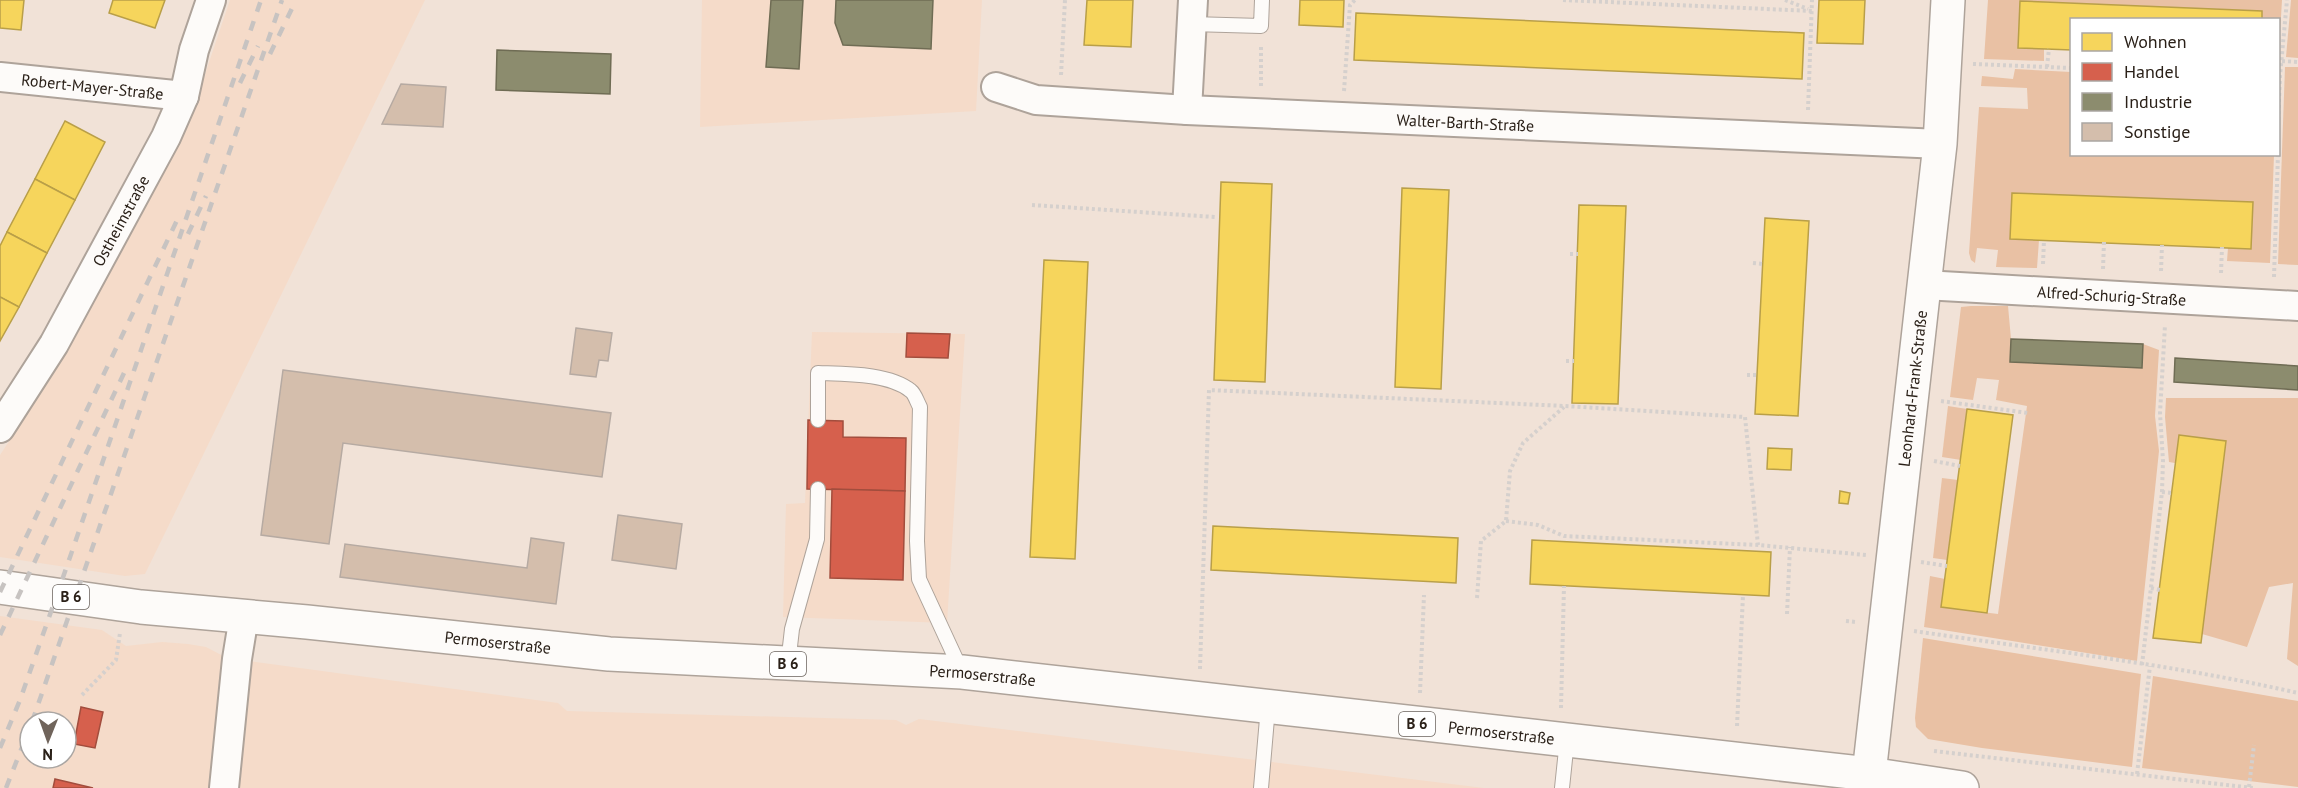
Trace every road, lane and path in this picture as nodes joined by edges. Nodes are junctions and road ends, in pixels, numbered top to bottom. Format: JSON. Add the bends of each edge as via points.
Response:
{"nodes":[{"id":1,"x":211,"y":0,"type":"edge"},
{"id":2,"x":1065,"y":0,"type":"edge"},
{"id":3,"x":1262,"y":0,"type":"edge"},
{"id":4,"x":1355,"y":0,"type":"edge"},
{"id":5,"x":1563,"y":0,"type":"edge"},
{"id":6,"x":1785,"y":0,"type":"edge"},
{"id":7,"x":1812,"y":0,"type":"edge"},
{"id":8,"x":1948,"y":0,"type":"edge"},
{"id":9,"x":2287,"y":0,"type":"edge"},
{"id":10,"x":1626,"y":1,"type":"edge"},
{"id":11,"x":1812,"y":11,"type":"junction"},
{"id":12,"x":1192,"y":12,"type":"edge"},
{"id":13,"x":1261,"y":26,"type":"junction"},
{"id":14,"x":2049,"y":49,"type":"dead end"},
{"id":15,"x":2282,"y":61,"type":"junction"},
{"id":16,"x":1945,"y":62,"type":"junction"},
{"id":17,"x":2298,"y":62,"type":"edge"},
{"id":18,"x":2048,"y":67,"type":"junction"},
{"id":19,"x":2070,"y":68,"type":"edge"},
{"id":20,"x":2280,"y":71,"type":"edge"},
{"id":21,"x":0,"y":77,"type":"edge"},
{"id":22,"x":996,"y":87,"type":"dead end"},
{"id":23,"x":184,"y":96,"type":"junction"},
{"id":24,"x":1060,"y":102,"type":"junction"},
{"id":25,"x":1187,"y":110,"type":"junction"},
{"id":26,"x":1261,"y":113,"type":"junction"},
{"id":27,"x":1342,"y":117,"type":"junction"},
{"id":28,"x":1808,"y":138,"type":"junction"},
{"id":29,"x":1940,"y":144,"type":"junction"},
{"id":30,"x":2278,"y":156,"type":"edge"},
{"id":31,"x":1032,"y":205,"type":"dead end"},
{"id":32,"x":1215,"y":217,"type":"dead end"},
{"id":33,"x":2222,"y":247,"type":"dead end"},
{"id":34,"x":1570,"y":254,"type":"dead end"},
{"id":35,"x":1578,"y":254,"type":"dead end"},
{"id":36,"x":1753,"y":262,"type":"dead end"},
{"id":37,"x":1763,"y":264,"type":"dead end"},
{"id":38,"x":2220,"y":279,"type":"dead end"},
{"id":39,"x":1924,"y":285,"type":"junction"},
{"id":40,"x":2167,"y":298,"type":"junction"},
{"id":41,"x":2285,"y":305,"type":"edge"},
{"id":42,"x":1566,"y":361,"type":"dead end"},
{"id":43,"x":1574,"y":361,"type":"dead end"},
{"id":44,"x":1747,"y":375,"type":"dead end"},
{"id":45,"x":1757,"y":375,"type":"dead end"},
{"id":46,"x":1910,"y":396,"type":"junction"},
{"id":47,"x":1565,"y":406,"type":"junction"},
{"id":48,"x":2028,"y":413,"type":"dead end"},
{"id":49,"x":818,"y":420,"type":"dead end"},
{"id":50,"x":0,"y":428,"type":"edge"},
{"id":51,"x":818,"y":489,"type":"dead end"},
{"id":52,"x":2162,"y":492,"type":"junction"},
{"id":53,"x":2172,"y":493,"type":"dead end"},
{"id":54,"x":1506,"y":521,"type":"junction"},
{"id":55,"x":1758,"y":545,"type":"junction"},
{"id":56,"x":1790,"y":547,"type":"junction"},
{"id":57,"x":1853,"y":554,"type":"dead end"},
{"id":58,"x":1921,"y":562,"type":"dead end"},
{"id":59,"x":1947,"y":566,"type":"dead end"},
{"id":60,"x":1564,"y":586,"type":"dead end"},
{"id":61,"x":0,"y":587,"type":"edge"},
{"id":62,"x":2151,"y":588,"type":"junction"},
{"id":63,"x":2160,"y":590,"type":"dead end"},
{"id":64,"x":1424,"y":595,"type":"dead end"},
{"id":65,"x":1743,"y":595,"type":"dead end"},
{"id":66,"x":1478,"y":598,"type":"dead end"},
{"id":67,"x":1787,"y":614,"type":"dead end"},
{"id":68,"x":244,"y":616,"type":"junction"},
{"id":69,"x":1846,"y":621,"type":"dead end"},
{"id":70,"x":1884,"y":626,"type":"junction"},
{"id":71,"x":130,"y":631,"type":"dead end"},
{"id":72,"x":788,"y":664,"type":"junction"},
{"id":73,"x":2142,"y":665,"type":"junction"},
{"id":74,"x":2150,"y":666,"type":"junction"},
{"id":75,"x":1200,"y":670,"type":"dead end"},
{"id":76,"x":962,"y":672,"type":"junction"},
{"id":77,"x":2298,"y":693,"type":"edge"},
{"id":78,"x":1420,"y":694,"type":"dead end"},
{"id":79,"x":82,"y":695,"type":"dead end"},
{"id":80,"x":1268,"y":707,"type":"junction"},
{"id":81,"x":1561,"y":708,"type":"dead end"},
{"id":82,"x":1737,"y":726,"type":"dead end"},
{"id":83,"x":1567,"y":740,"type":"junction"},
{"id":84,"x":2254,"y":745,"type":"dead end"},
{"id":85,"x":1934,"y":751,"type":"dead end"},
{"id":86,"x":1869,"y":774,"type":"junction"},
{"id":87,"x":2137,"y":774,"type":"junction"},
{"id":88,"x":2249,"y":787,"type":"edge"},
{"id":89,"x":224,"y":788,"type":"edge"},
{"id":90,"x":1261,"y":788,"type":"edge"},
{"id":91,"x":1562,"y":788,"type":"edge"},
{"id":92,"x":1962,"y":788,"type":"edge"},
{"id":93,"x":2253,"y":788,"type":"edge"}],
"edges":[{"from":1,"to":23,"type":"street","name":"Ostheimstraße"},
{"from":2,"to":24,"type":"path"},
{"from":3,"to":13,"type":"lane"},
{"from":4,"to":27,"type":"path","via":[[1350,5]]},
{"from":5,"to":10,"type":"path"},
{"from":6,"to":11,"type":"path"},
{"from":7,"to":11,"type":"path"},
{"from":8,"to":16,"type":"main road","name":"Leonhard-Frank-Straße"},
{"from":9,"to":15,"type":"path"},
{"from":10,"to":11,"type":"path"},
{"from":11,"to":28,"type":"path"},
{"from":12,"to":13,"type":"lane"},
{"from":12,"to":25,"type":"street"},
{"from":13,"to":26,"type":"path"},
{"from":14,"to":18,"type":"path"},
{"from":15,"to":17,"type":"path"},
{"from":15,"to":20,"type":"path"},
{"from":16,"to":18,"type":"path"},
{"from":16,"to":29,"type":"main road","name":"Leonhard-Frank-Straße"},
{"from":18,"to":19,"type":"path"},
{"from":21,"to":23,"type":"street","name":"Robert-Mayer-Straße"},
{"from":22,"to":24,"type":"street","name":"Walter-Barth-Straße","via":[[1036,100]]},
{"from":23,"to":50,"type":"street","name":"Ostheimstraße","via":[[166,137],[54,344]]},
{"from":24,"to":25,"type":"street","name":"Walter-Barth-Straße"},
{"from":25,"to":26,"type":"street","name":"Walter-Barth-Straße"},
{"from":26,"to":27,"type":"street","name":"Walter-Barth-Straße"},
{"from":27,"to":28,"type":"street","name":"Walter-Barth-Straße"},
{"from":28,"to":29,"type":"street","name":"Walter-Barth-Straße"},
{"from":29,"to":39,"type":"main road","name":"Leonhard-Frank-Straße"},
{"from":30,"to":41,"type":"path"},
{"from":31,"to":32,"type":"path"},
{"from":33,"to":38,"type":"path"},
{"from":34,"to":35,"type":"path"},
{"from":36,"to":37,"type":"path"},
{"from":39,"to":40,"type":"street","name":"Alfred-Schurig-Straße"},
{"from":39,"to":46,"type":"main road","name":"Leonhard-Frank-Straße"},
{"from":40,"to":41,"type":"street","name":"Alfred-Schurig-Straße"},
{"from":40,"to":52,"type":"path","via":[[2160,413]]},
{"from":42,"to":43,"type":"path"},
{"from":44,"to":45,"type":"path"},
{"from":46,"to":48,"type":"path"},
{"from":46,"to":70,"type":"main road","name":"Leonhard-Frank-Straße"},
{"from":47,"to":54,"type":"path","via":[[1523,443],[1510,471]]},
{"from":47,"to":55,"type":"path","via":[[1744,417]]},
{"from":47,"to":75,"type":"path","via":[[1209,390]]},
{"from":49,"to":76,"type":"lane","via":[[818,373],[864,375],[912,391],[920,407],[910,540],[919,579]]},
{"from":51,"to":72,"type":"lane","via":[[824,538],[792,629]]},
{"from":52,"to":53,"type":"path"},
{"from":52,"to":62,"type":"path"},
{"from":54,"to":55,"type":"path","via":[[1538,525],[1564,536]]},
{"from":54,"to":66,"type":"path","via":[[1481,541]]},
{"from":55,"to":56,"type":"path"},
{"from":56,"to":57,"type":"path"},
{"from":56,"to":67,"type":"path"},
{"from":58,"to":59,"type":"path"},
{"from":60,"to":81,"type":"path"},
{"from":61,"to":68,"type":"main road","name":"Permoserstraße","number":"B 6","via":[[141,607]]},
{"from":62,"to":63,"type":"path"},
{"from":62,"to":73,"type":"path"},
{"from":64,"to":78,"type":"path"},
{"from":65,"to":82,"type":"path"},
{"from":68,"to":72,"type":"main road","name":"Permoserstraße","number":"B 6","via":[[609,654]]},
{"from":68,"to":89,"type":"street"},
{"from":69,"to":70,"type":"path"},
{"from":70,"to":73,"type":"path"},
{"from":70,"to":86,"type":"main road","name":"Leonhard-Frank-Straße"},
{"from":71,"to":79,"type":"path","via":[[120,632],[116,660]]},
{"from":72,"to":76,"type":"main road","name":"Permoserstraße","number":"B 6"},
{"from":73,"to":74,"type":"path"},
{"from":74,"to":77,"type":"path"},
{"from":74,"to":87,"type":"path"},
{"from":76,"to":80,"type":"main road","name":"Permoserstraße","number":"B 6"},
{"from":80,"to":83,"type":"main road","name":"Permoserstraße","number":"B 6"},
{"from":80,"to":90,"type":"lane"},
{"from":83,"to":86,"type":"main road","name":"Permoserstraße","number":"B 6"},
{"from":83,"to":91,"type":"lane"},
{"from":84,"to":88,"type":"path"},
{"from":85,"to":87,"type":"path"},
{"from":86,"to":92,"type":"main road","name":"Permoserstraße","number":"B 6"},
{"from":87,"to":88,"type":"path"},
{"from":88,"to":93,"type":"path"}]}
